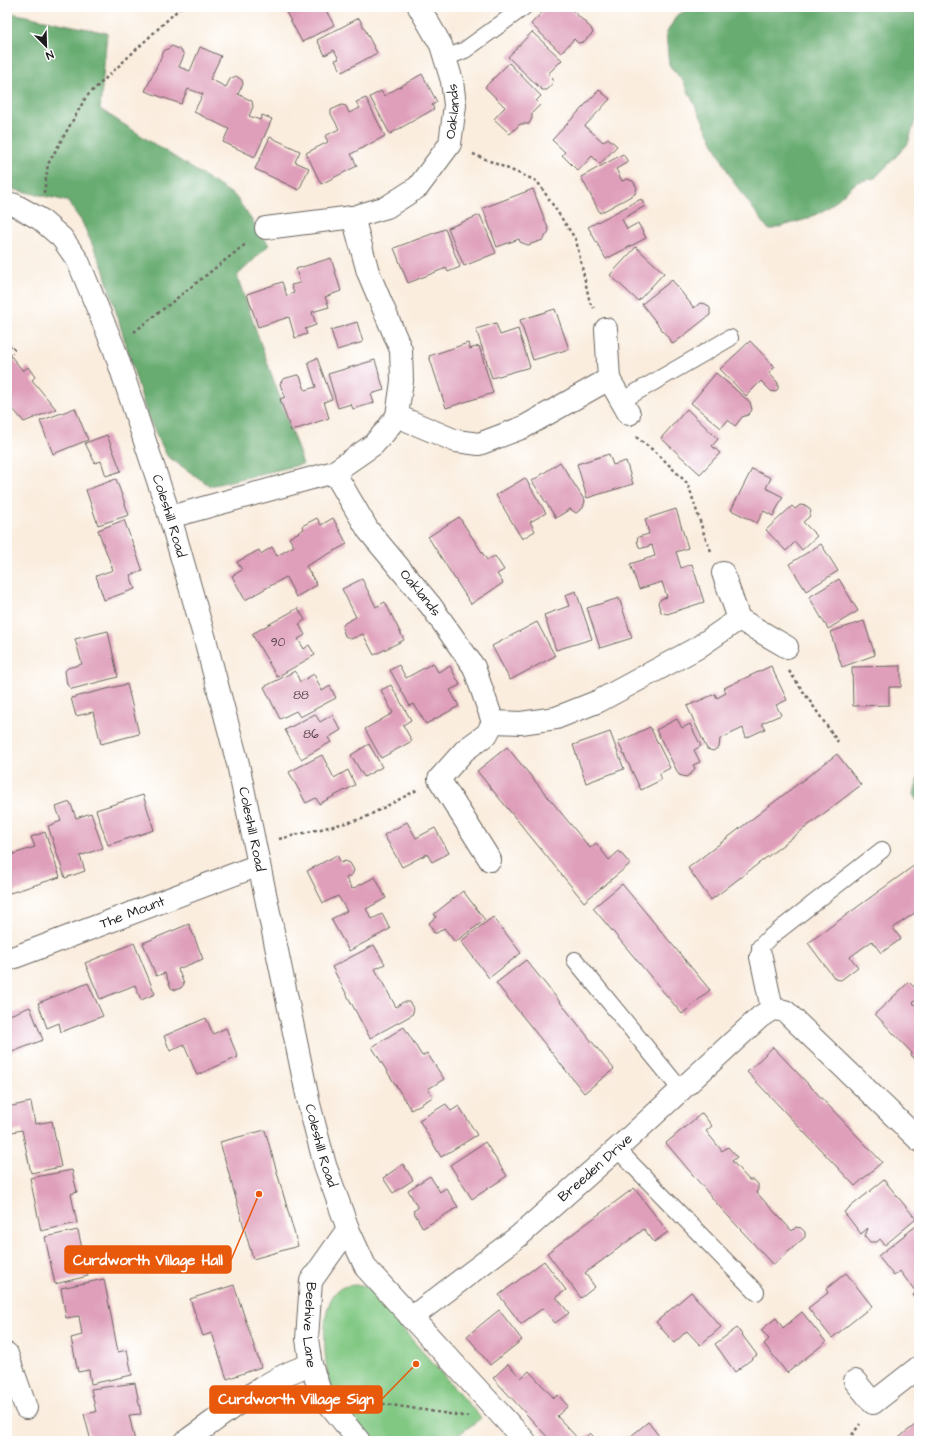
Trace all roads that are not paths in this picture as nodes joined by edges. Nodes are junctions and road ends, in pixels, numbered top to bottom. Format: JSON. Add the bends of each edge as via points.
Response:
{"nodes":[{"id":1,"x":419,"y":7,"type":"edge"},
{"id":2,"x":524,"y":7,"type":"edge"},
{"id":3,"x":446,"y":58,"type":"junction"},
{"id":4,"x":7,"y":203,"type":"edge"},
{"id":5,"x":353,"y":217,"type":"junction"},
{"id":6,"x":266,"y":228,"type":"road end"},
{"id":7,"x":606,"y":329,"type":"road end"},
{"id":8,"x":730,"y":338,"type":"dead end"},
{"id":9,"x":609,"y":379,"type":"junction"},
{"id":10,"x":625,"y":408,"type":"joint"},
{"id":11,"x":397,"y":416,"type":"junction"},
{"id":12,"x":334,"y":472,"type":"junction"},
{"id":13,"x":170,"y":517,"type":"junction"},
{"id":14,"x":723,"y":573,"type":"road end"},
{"id":15,"x":739,"y":619,"type":"junction"},
{"id":16,"x":787,"y":647,"type":"road end"},
{"id":17,"x":494,"y":722,"type":"junction"},
{"id":18,"x":882,"y":850,"type":"dead end"},
{"id":19,"x":490,"y":860,"type":"dead end"},
{"id":20,"x":259,"y":865,"type":"junction"},
{"id":21,"x":761,"y":957,"type":"joint"},
{"id":22,"x":7,"y":960,"type":"edge"},
{"id":23,"x":575,"y":960,"type":"dead end"},
{"id":24,"x":772,"y":1009,"type":"junction"},
{"id":25,"x":681,"y":1090,"type":"junction"},
{"id":26,"x":919,"y":1140,"type":"edge"},
{"id":27,"x":617,"y":1149,"type":"junction"},
{"id":28,"x":348,"y":1229,"type":"junction"},
{"id":29,"x":756,"y":1292,"type":"dead end"},
{"id":30,"x":411,"y":1318,"type":"junction"},
{"id":31,"x":7,"y":1354,"type":"edge"},
{"id":32,"x":311,"y":1365,"type":"junction"},
{"id":33,"x":919,"y":1367,"type":"edge"},
{"id":34,"x":855,"y":1381,"type":"dead end"},
{"id":35,"x":26,"y":1408,"type":"dead end"},
{"id":36,"x":186,"y":1441,"type":"edge"},
{"id":37,"x":359,"y":1441,"type":"edge"},
{"id":38,"x":525,"y":1441,"type":"edge"}],
"edges":[{"from":1,"to":3,"type":"street","name":"Oaklands"},
{"from":2,"to":3,"type":"lane","via":[[465,50]]},
{"from":3,"to":5,"type":"street","name":"Oaklands","via":[[455,105],[450,144],[418,187],[387,207]]},
{"from":4,"to":13,"type":"street","name":"Coleshill Road","via":[[40,219],[62,238],[78,261],[114,348]]},
{"from":5,"to":6,"type":"street","name":"Oaklands"},
{"from":5,"to":11,"type":"street","via":[[368,272],[401,350],[402,381]]},
{"from":7,"to":9,"type":"street"},
{"from":8,"to":10,"type":"lane"},
{"from":9,"to":10,"type":"street"},
{"from":9,"to":11,"type":"street","via":[[524,428],[479,444],[456,441]]},
{"from":11,"to":12,"type":"street","via":[[373,445]]},
{"from":12,"to":13,"type":"street"},
{"from":12,"to":17,"type":"street","name":"Oaklands","via":[[368,530],[431,606],[474,667]]},
{"from":13,"to":20,"type":"street","name":"Coleshill Road","via":[[238,764]]},
{"from":14,"to":15,"type":"street"},
{"from":15,"to":16,"type":"street"},
{"from":15,"to":17,"type":"street","via":[[697,648],[599,701],[556,718],[521,723]]},
{"from":17,"to":19,"type":"street","via":[[487,734],[465,750],[439,778]]},
{"from":18,"to":21,"type":"lane","via":[[769,938],[760,947]]},
{"from":20,"to":22,"type":"street","name":"The Mount"},
{"from":20,"to":28,"type":"street","name":"Coleshill Road","via":[[309,1104],[325,1165]]},
{"from":21,"to":24,"type":"street"},
{"from":23,"to":25,"type":"lane"},
{"from":24,"to":25,"type":"street","name":"Breeden Drive","via":[[760,1017]]},
{"from":24,"to":26,"type":"street","via":[[785,1011]]},
{"from":25,"to":27,"type":"street","name":"Breeden Drive"},
{"from":27,"to":29,"type":"lane"},
{"from":27,"to":30,"type":"street","name":"Breeden Drive","via":[[519,1236]]},
{"from":28,"to":30,"type":"street","name":"Coleshill Road","via":[[366,1268]]},
{"from":28,"to":32,"type":"street","name":"Beehive Lane","via":[[311,1281],[307,1340]]},
{"from":30,"to":38,"type":"street","name":"Coleshill Road"},
{"from":31,"to":35,"type":"street"},
{"from":32,"to":36,"type":"street","via":[[263,1388]]},
{"from":32,"to":37,"type":"street","name":"Beehive Lane","via":[[321,1394]]},
{"from":33,"to":34,"type":"street","via":[[873,1403]]}]}
